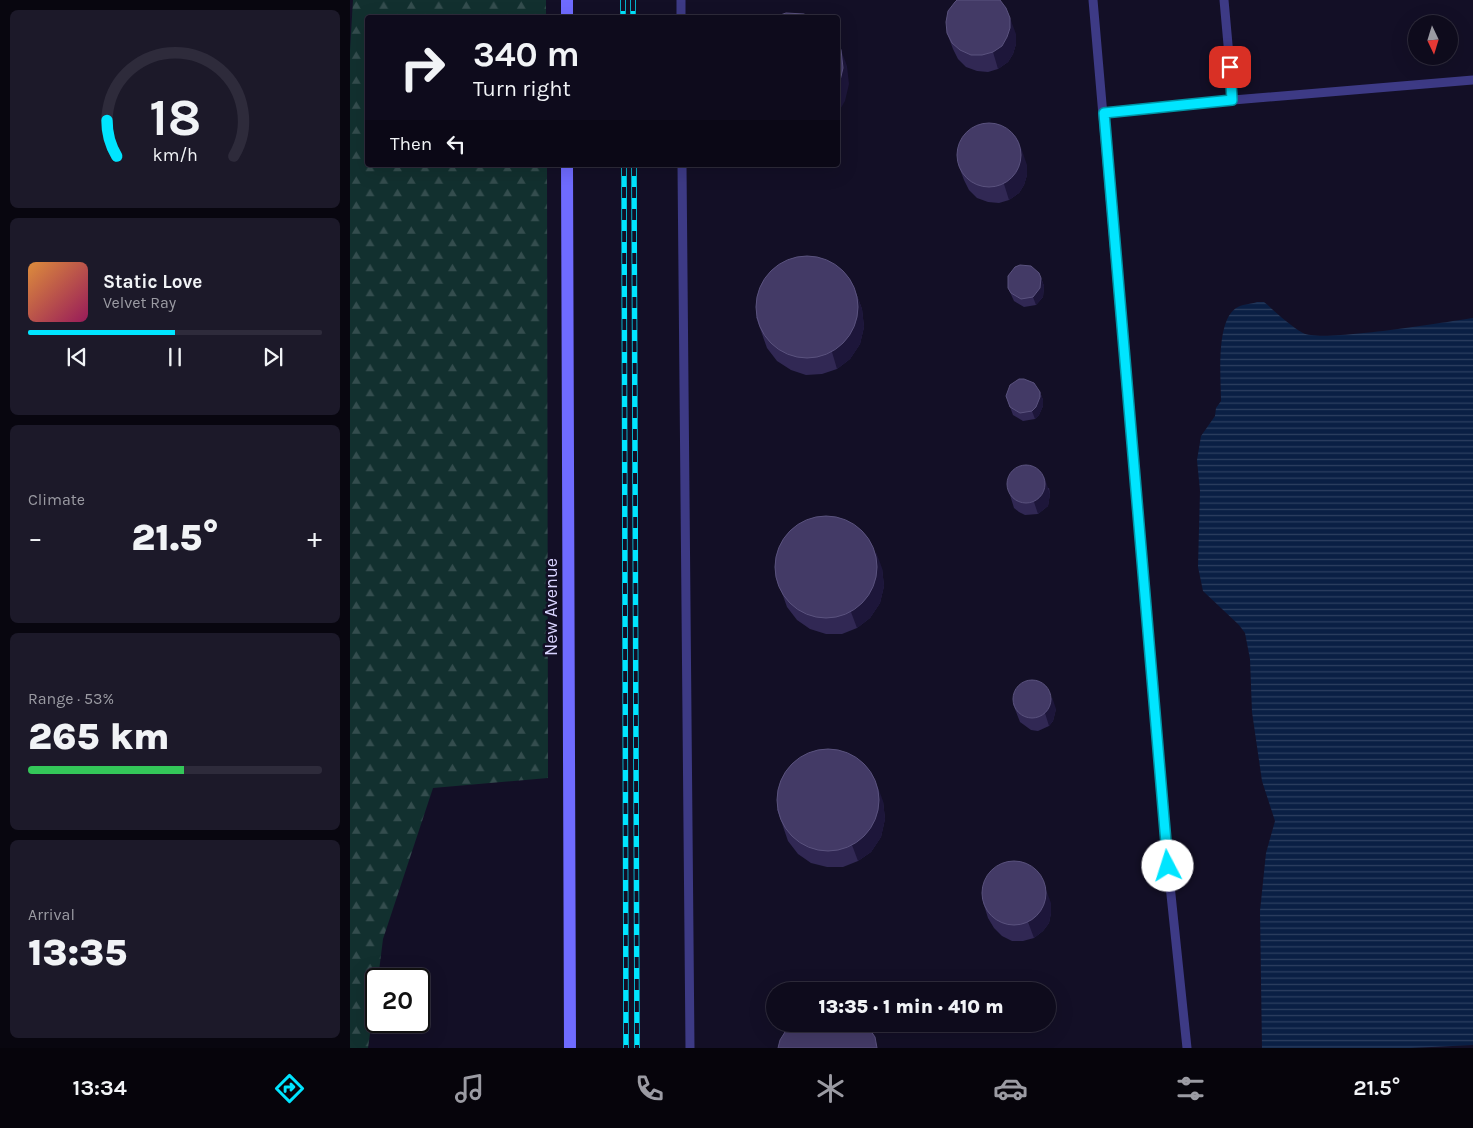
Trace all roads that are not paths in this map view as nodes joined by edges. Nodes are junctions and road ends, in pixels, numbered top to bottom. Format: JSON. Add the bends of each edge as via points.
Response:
{"nodes":[{"id":1,"x":567,"y":0,"type":"edge"},
{"id":2,"x":681,"y":0,"type":"edge"},
{"id":3,"x":1093,"y":0,"type":"edge"},
{"id":4,"x":1224,"y":0,"type":"edge"},
{"id":5,"x":567,"y":15,"type":"edge"},
{"id":6,"x":681,"y":15,"type":"edge"},
{"id":7,"x":1473,"y":80,"type":"edge"},
{"id":8,"x":1232,"y":100,"type":"junction"},
{"id":9,"x":1104,"y":113,"type":"junction"},
{"id":10,"x":567,"y":167,"type":"edge"},
{"id":11,"x":682,"y":167,"type":"edge"},
{"id":12,"x":570,"y":1048,"type":"edge"},
{"id":13,"x":690,"y":1048,"type":"edge"},
{"id":14,"x":1187,"y":1048,"type":"edge"}],
"edges":[{"from":1,"to":5,"type":"main road"},
{"from":2,"to":6,"type":"lane"},
{"from":3,"to":9,"type":"lane"},
{"from":4,"to":8,"type":"lane"},
{"from":7,"to":8,"type":"lane"},
{"from":8,"to":9,"type":"lane"},
{"from":9,"to":14,"type":"lane","via":[[1168,866]]},
{"from":10,"to":12,"type":"main road","name":"New Avenue"},
{"from":11,"to":13,"type":"lane"}]}
